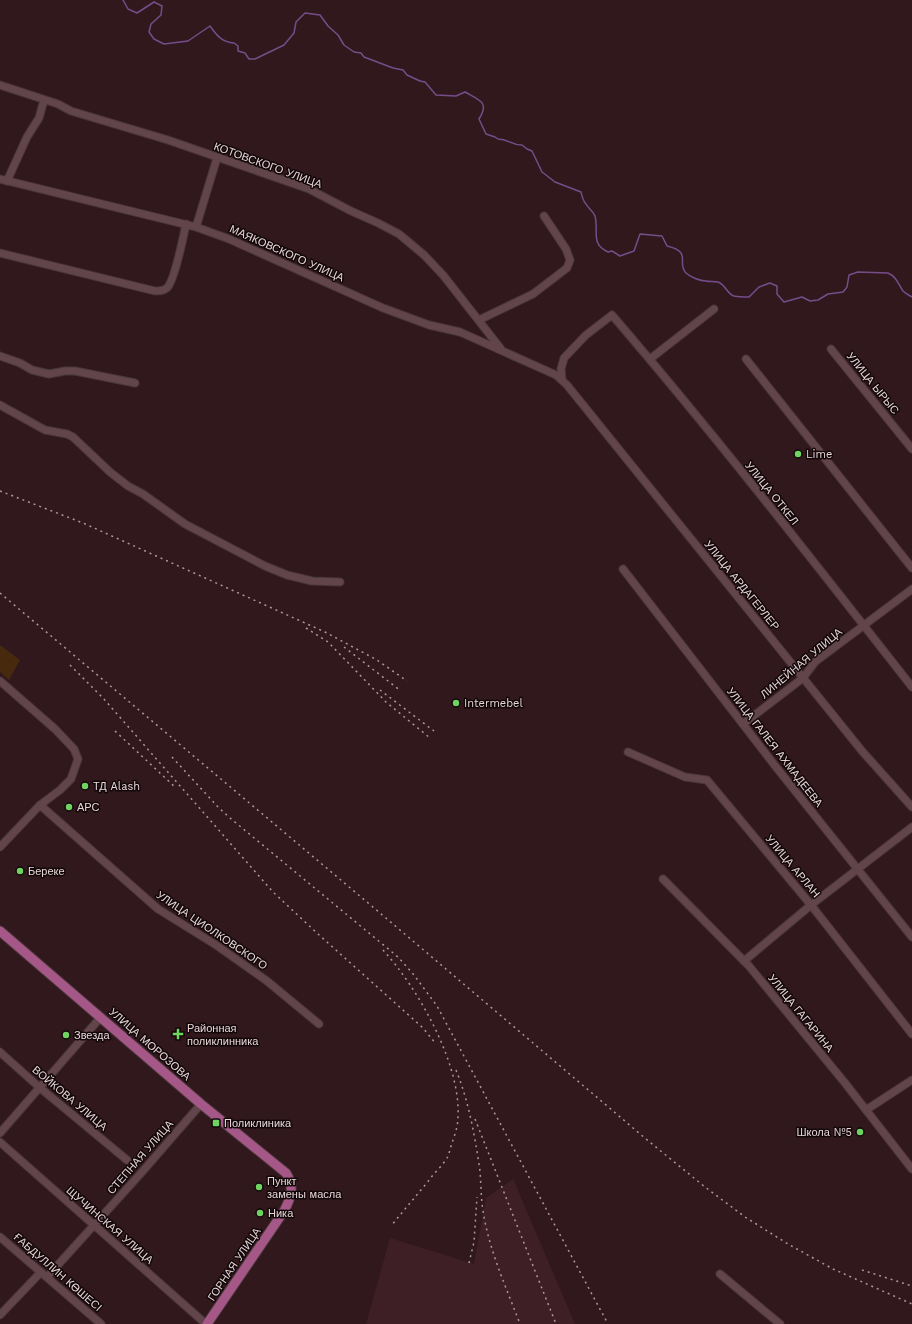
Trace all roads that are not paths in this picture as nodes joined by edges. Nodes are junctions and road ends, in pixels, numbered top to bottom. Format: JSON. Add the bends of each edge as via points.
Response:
{"nodes":[{"id":1,"x":0,"y":85,"type":"edge"},
{"id":2,"x":44,"y":100,"type":"junction"},
{"id":3,"x":217,"y":158,"type":"junction"},
{"id":4,"x":4,"y":180,"type":"edge"},
{"id":5,"x":544,"y":216,"type":"dead end"},
{"id":6,"x":186,"y":224,"type":"junction"},
{"id":7,"x":196,"y":227,"type":"junction"},
{"id":8,"x":0,"y":253,"type":"edge"},
{"id":9,"x":714,"y":309,"type":"dead end"},
{"id":10,"x":479,"y":320,"type":"junction"},
{"id":11,"x":831,"y":348,"type":"dead end"},
{"id":12,"x":502,"y":350,"type":"junction"},
{"id":13,"x":0,"y":356,"type":"edge"},
{"id":14,"x":650,"y":359,"type":"junction"},
{"id":15,"x":746,"y":359,"type":"dead end"},
{"id":16,"x":559,"y":377,"type":"junction"},
{"id":17,"x":135,"y":383,"type":"dead end"},
{"id":18,"x":0,"y":405,"type":"edge"},
{"id":19,"x":912,"y":449,"type":"edge"},
{"id":20,"x":912,"y":568,"type":"edge"},
{"id":21,"x":623,"y":569,"type":"dead end"},
{"id":22,"x":340,"y":582,"type":"dead end"},
{"id":23,"x":912,"y":589,"type":"edge"},
{"id":24,"x":863,"y":626,"type":"junction"},
{"id":25,"x":803,"y":678,"type":"junction"},
{"id":26,"x":0,"y":681,"type":"edge"},
{"id":27,"x":912,"y":688,"type":"edge"},
{"id":28,"x":743,"y":724,"type":"junction"},
{"id":29,"x":628,"y":752,"type":"dead end"},
{"id":30,"x":40,"y":805,"type":"junction"},
{"id":31,"x":912,"y":808,"type":"edge"},
{"id":32,"x":912,"y":827,"type":"edge"},
{"id":33,"x":0,"y":847,"type":"edge"},
{"id":34,"x":858,"y":869,"type":"junction"},
{"id":35,"x":663,"y":879,"type":"dead end"},
{"id":36,"x":811,"y":904,"type":"junction"},
{"id":37,"x":0,"y":930,"type":"edge"},
{"id":38,"x":912,"y":937,"type":"edge"},
{"id":39,"x":744,"y":961,"type":"junction"},
{"id":40,"x":100,"y":1018,"type":"junction"},
{"id":41,"x":319,"y":1024,"type":"dead end"},
{"id":42,"x":912,"y":1034,"type":"edge"},
{"id":43,"x":0,"y":1052,"type":"edge"},
{"id":44,"x":912,"y":1080,"type":"edge"},
{"id":45,"x":39,"y":1087,"type":"junction"},
{"id":46,"x":201,"y":1104,"type":"junction"},
{"id":47,"x":866,"y":1110,"type":"junction"},
{"id":48,"x":0,"y":1133,"type":"edge"},
{"id":49,"x":0,"y":1142,"type":"edge"},
{"id":50,"x":127,"y":1160,"type":"dead end"},
{"id":51,"x":912,"y":1169,"type":"edge"},
{"id":52,"x":286,"y":1173,"type":"joint"},
{"id":53,"x":94,"y":1225,"type":"junction"},
{"id":54,"x":0,"y":1237,"type":"edge"},
{"id":55,"x":41,"y":1272,"type":"junction"},
{"id":56,"x":720,"y":1274,"type":"dead end"},
{"id":57,"x":47,"y":1277,"type":"junction"},
{"id":58,"x":0,"y":1315,"type":"edge"},
{"id":59,"x":101,"y":1324,"type":"edge"},
{"id":60,"x":207,"y":1324,"type":"edge"},
{"id":61,"x":780,"y":1324,"type":"edge"}],
"edges":[{"from":1,"to":2,"type":"street","name":"КОТОВСКОГО УЛИЦА"},
{"from":2,"to":3,"type":"street","name":"КОТОВСКОГО УЛИЦА","via":[[58,104],[71,112],[168,140]]},
{"from":2,"to":4,"type":"street","via":[[39,118]]},
{"from":3,"to":7,"type":"street"},
{"from":3,"to":10,"type":"street","name":"КОТОВСКОГО УЛИЦА","via":[[309,189],[399,234],[443,275]]},
{"from":4,"to":6,"type":"street","name":"МАЯКОВСКОГО УЛИЦА"},
{"from":5,"to":10,"type":"street","via":[[566,249],[570,260],[567,268],[533,294]]},
{"from":6,"to":7,"type":"street","name":"МАЯКОВСКОГО УЛИЦА"},
{"from":6,"to":8,"type":"street","via":[[173,276],[168,287],[162,291]]},
{"from":7,"to":12,"type":"street","name":"МАЯКОВСКОГО УЛИЦА","via":[[408,318],[460,332]]},
{"from":9,"to":14,"type":"street"},
{"from":10,"to":12,"type":"street","name":"КОТОВСКОГО УЛИЦА"},
{"from":11,"to":19,"type":"street","name":"УЛИЦА ЫРЫС"},
{"from":12,"to":16,"type":"street","name":"МАЯКОВСКОГО УЛИЦА"},
{"from":13,"to":17,"type":"street","via":[[32,370],[49,374],[75,372]]},
{"from":14,"to":16,"type":"street","name":"УЛИЦА ОТКЕЛ","via":[[612,315],[586,335],[564,358]]},
{"from":14,"to":24,"type":"street","name":"УЛИЦА ОТКЕЛ"},
{"from":15,"to":20,"type":"street"},
{"from":16,"to":25,"type":"street","name":"УЛИЦА АРДАГЕРЛЕР"},
{"from":18,"to":22,"type":"street","via":[[45,430],[73,437],[128,486],[185,524],[265,566],[312,581]]},
{"from":21,"to":28,"type":"street","name":"УЛИЦА ГАЛЕЯ АХМАДЕЕВА"},
{"from":23,"to":24,"type":"street","name":"ЛИНЕЙНАЯ УЛИЦА"},
{"from":24,"to":25,"type":"street","name":"ЛИНЕЙНАЯ УЛИЦА","via":[[815,662]]},
{"from":24,"to":27,"type":"street","name":"УЛИЦА ОТКЕЛ"},
{"from":25,"to":28,"type":"street","name":"ЛИНЕЙНАЯ УЛИЦА"},
{"from":25,"to":31,"type":"street","name":"УЛИЦА АРДАГЕРЛЕР"},
{"from":26,"to":30,"type":"street","via":[[74,748],[78,759],[71,779]]},
{"from":28,"to":34,"type":"street","name":"УЛИЦА ГАЛЕЯ АХМАДЕЕВА"},
{"from":29,"to":36,"type":"street","name":"УЛИЦА АРЛАН","via":[[685,777],[707,780]]},
{"from":30,"to":33,"type":"street"},
{"from":30,"to":41,"type":"street","name":"УЛИЦА ЦИОЛКОВСКОГО","via":[[158,909],[261,976]]},
{"from":32,"to":34,"type":"street"},
{"from":34,"to":36,"type":"street"},
{"from":34,"to":38,"type":"street","name":"УЛИЦА ГАЛЕЯ АХМАДЕЕВА"},
{"from":35,"to":39,"type":"street","name":"УЛИЦА ГАГАРИНА"},
{"from":36,"to":39,"type":"street"},
{"from":36,"to":42,"type":"street","name":"УЛИЦА АРЛАН"},
{"from":37,"to":40,"type":"main road","name":"УЛИЦА МОРОЗОВА"},
{"from":39,"to":47,"type":"street","name":"УЛИЦА ГАГАРИНА"},
{"from":40,"to":45,"type":"street"},
{"from":40,"to":46,"type":"main road","name":"УЛИЦА МОРОЗОВА"},
{"from":43,"to":45,"type":"street","name":"ВОЙКОВА УЛИЦА"},
{"from":44,"to":47,"type":"street"},
{"from":45,"to":48,"type":"street"},
{"from":45,"to":50,"type":"street","name":"ВОЙКОВА УЛИЦА"},
{"from":46,"to":52,"type":"main road","name":"УЛИЦА МОРОЗОВА"},
{"from":46,"to":53,"type":"street","name":"СТЕПНАЯ УЛИЦА"},
{"from":47,"to":51,"type":"street","name":"УЛИЦА ГАГАРИНА"},
{"from":49,"to":53,"type":"street","name":"ЩУЧИНСКАЯ УЛИЦА"},
{"from":52,"to":60,"type":"main road","name":"ГОРНАЯ УЛИЦА","via":[[292,1186],[290,1200],[266,1240]]},
{"from":53,"to":57,"type":"street","name":"СТЕПНАЯ УЛИЦА"},
{"from":53,"to":60,"type":"street","name":"ЩУЧИНСКАЯ УЛИЦА"},
{"from":54,"to":55,"type":"street","name":"ҒАБДУЛЛИН КӨШЕСІ"},
{"from":55,"to":57,"type":"street","name":"ҒАБДУЛЛИН КӨШЕСІ"},
{"from":55,"to":58,"type":"street"},
{"from":56,"to":61,"type":"street"},
{"from":57,"to":59,"type":"street","name":"ҒАБДУЛЛИН КӨШЕСІ"}]}
